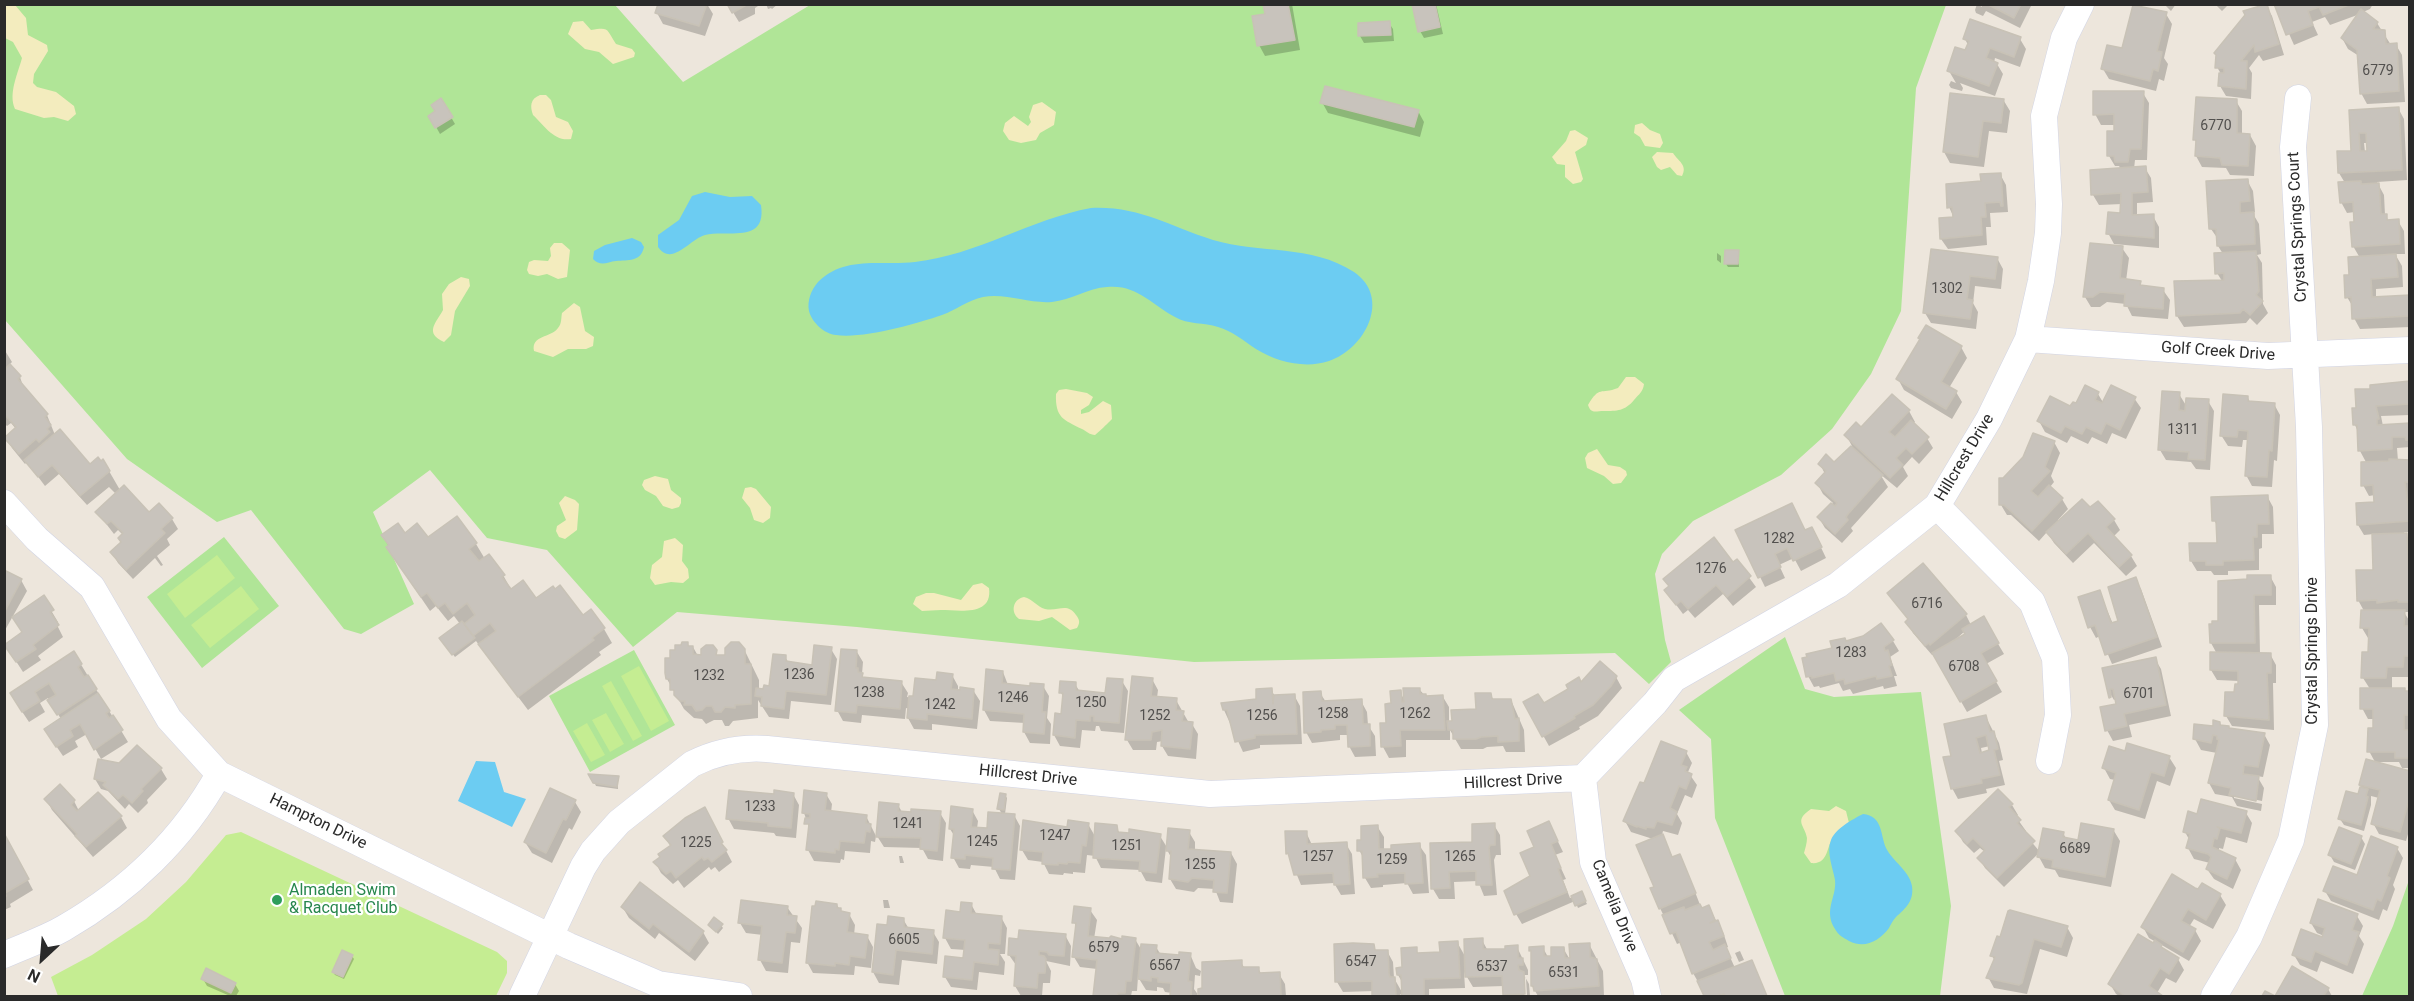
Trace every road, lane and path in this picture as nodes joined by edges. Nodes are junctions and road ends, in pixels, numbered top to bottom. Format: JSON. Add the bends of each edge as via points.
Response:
{"nodes":[{"id":1,"x":2081,"y":4,"type":"edge"},
{"id":2,"x":2298,"y":98,"type":"dead end"},
{"id":3,"x":2028,"y":339,"type":"junction"},
{"id":4,"x":2409,"y":350,"type":"edge"},
{"id":5,"x":2304,"y":356,"type":"junction"},
{"id":6,"x":4,"y":503,"type":"edge"},
{"id":7,"x":1937,"y":506,"type":"junction"},
{"id":8,"x":2049,"y":761,"type":"dead end"},
{"id":9,"x":219,"y":774,"type":"junction"},
{"id":10,"x":1583,"y":778,"type":"junction"},
{"id":11,"x":551,"y":937,"type":"junction"},
{"id":12,"x":4,"y":955,"type":"edge"},
{"id":13,"x":522,"y":996,"type":"edge"},
{"id":14,"x":739,"y":996,"type":"edge"},
{"id":15,"x":1648,"y":996,"type":"edge"},
{"id":16,"x":2214,"y":996,"type":"edge"}],
"edges":[{"from":1,"to":3,"type":"street","name":"Hillcrest Drive","via":[[2064,38],[2044,116],[2048,233]]},
{"from":2,"to":5,"type":"street","name":"Crystal Springs Court","via":[[2293,147]]},
{"from":3,"to":5,"type":"street","name":"Golf Creek Drive"},
{"from":3,"to":7,"type":"street","name":"Hillcrest Drive","via":[[1989,419]]},
{"from":4,"to":5,"type":"street","name":"Golf Creek Drive"},
{"from":5,"to":16,"type":"street","name":"Crystal Springs Drive","via":[[2312,521],[2315,725],[2291,840],[2248,937]]},
{"from":6,"to":9,"type":"street","name":"Hampton Drive","via":[[37,539],[92,587],[169,719]]},
{"from":7,"to":8,"type":"street","via":[[2032,602],[2055,658],[2058,715]]},
{"from":7,"to":10,"type":"street","name":"Hillcrest Drive","via":[[1838,585],[1674,679]]},
{"from":9,"to":11,"type":"street","name":"Hampton Drive"},
{"from":9,"to":12,"type":"street","via":[[179,833],[147,868],[106,902],[62,930]]},
{"from":10,"to":11,"type":"street","name":"Hillcrest Drive","via":[[1210,794],[767,749],[734,750],[692,764],[604,837],[583,867]]},
{"from":10,"to":15,"type":"street","name":"Camelia Drive","via":[[1593,862]]},
{"from":11,"to":13,"type":"street","name":"Hillcrest Drive"},
{"from":11,"to":14,"type":"street","name":"Hampton Drive","via":[[658,984]]}]}
